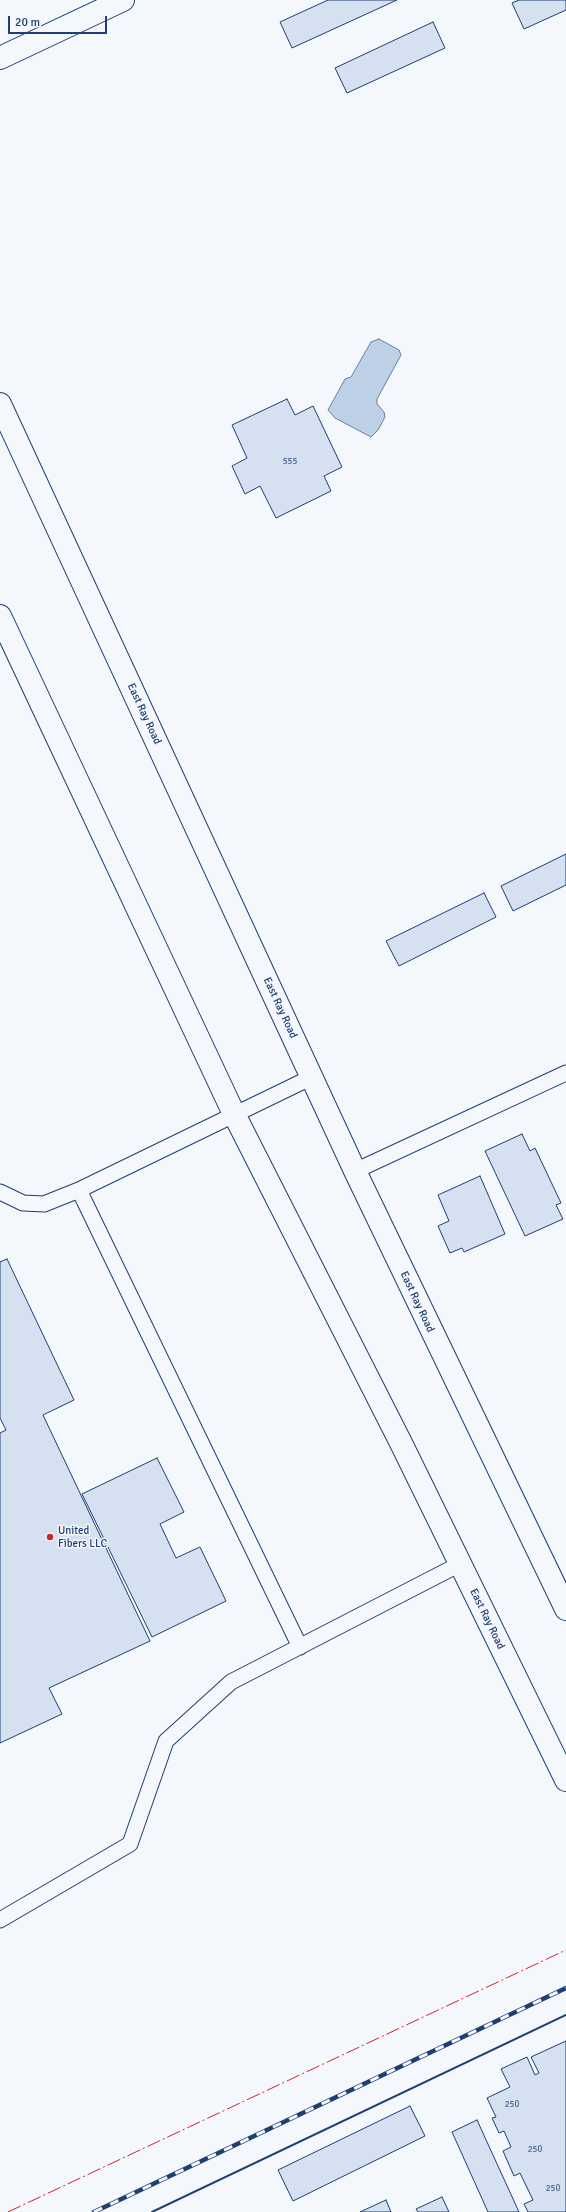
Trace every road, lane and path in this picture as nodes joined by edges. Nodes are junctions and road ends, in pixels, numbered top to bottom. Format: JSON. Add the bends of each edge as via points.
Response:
{"nodes":[{"id":1,"x":123,"y":0,"type":"edge"},
{"id":2,"x":0,"y":58,"type":"edge"},
{"id":3,"x":0,"y":404,"type":"edge"},
{"id":4,"x":0,"y":616,"type":"edge"},
{"id":5,"x":566,"y":1072,"type":"edge"},
{"id":6,"x":312,"y":1077,"type":"junction"},
{"id":7,"x":234,"y":1114,"type":"junction"},
{"id":8,"x":355,"y":1171,"type":"junction"},
{"id":9,"x":79,"y":1190,"type":"junction"},
{"id":10,"x":1,"y":1194,"type":"edge"},
{"id":11,"x":460,"y":1564,"type":"junction"},
{"id":12,"x":566,"y":1609,"type":"edge"},
{"id":13,"x":300,"y":1647,"type":"junction"},
{"id":14,"x":566,"y":1780,"type":"edge"},
{"id":15,"x":0,"y":1920,"type":"edge"}],
"edges":[{"from":1,"to":2,"type":"main road"},
{"from":3,"to":6,"type":"main road","name":"East Ray Road"},
{"from":4,"to":7,"type":"main road","name":"East Ray Road"},
{"from":5,"to":8,"type":"lane"},
{"from":6,"to":7,"type":"lane"},
{"from":6,"to":8,"type":"main road","name":"East Ray Road"},
{"from":7,"to":9,"type":"lane"},
{"from":7,"to":11,"type":"main road","name":"East Ray Road"},
{"from":8,"to":12,"type":"main road","name":"East Ray Road"},
{"from":9,"to":10,"type":"lane","via":[[44,1204],[23,1203]]},
{"from":9,"to":13,"type":"lane"},
{"from":11,"to":13,"type":"lane"},
{"from":11,"to":14,"type":"main road","name":"East Ray Road"},
{"from":13,"to":15,"type":"lane","via":[[231,1682],[166,1741],[130,1844]]}]}
